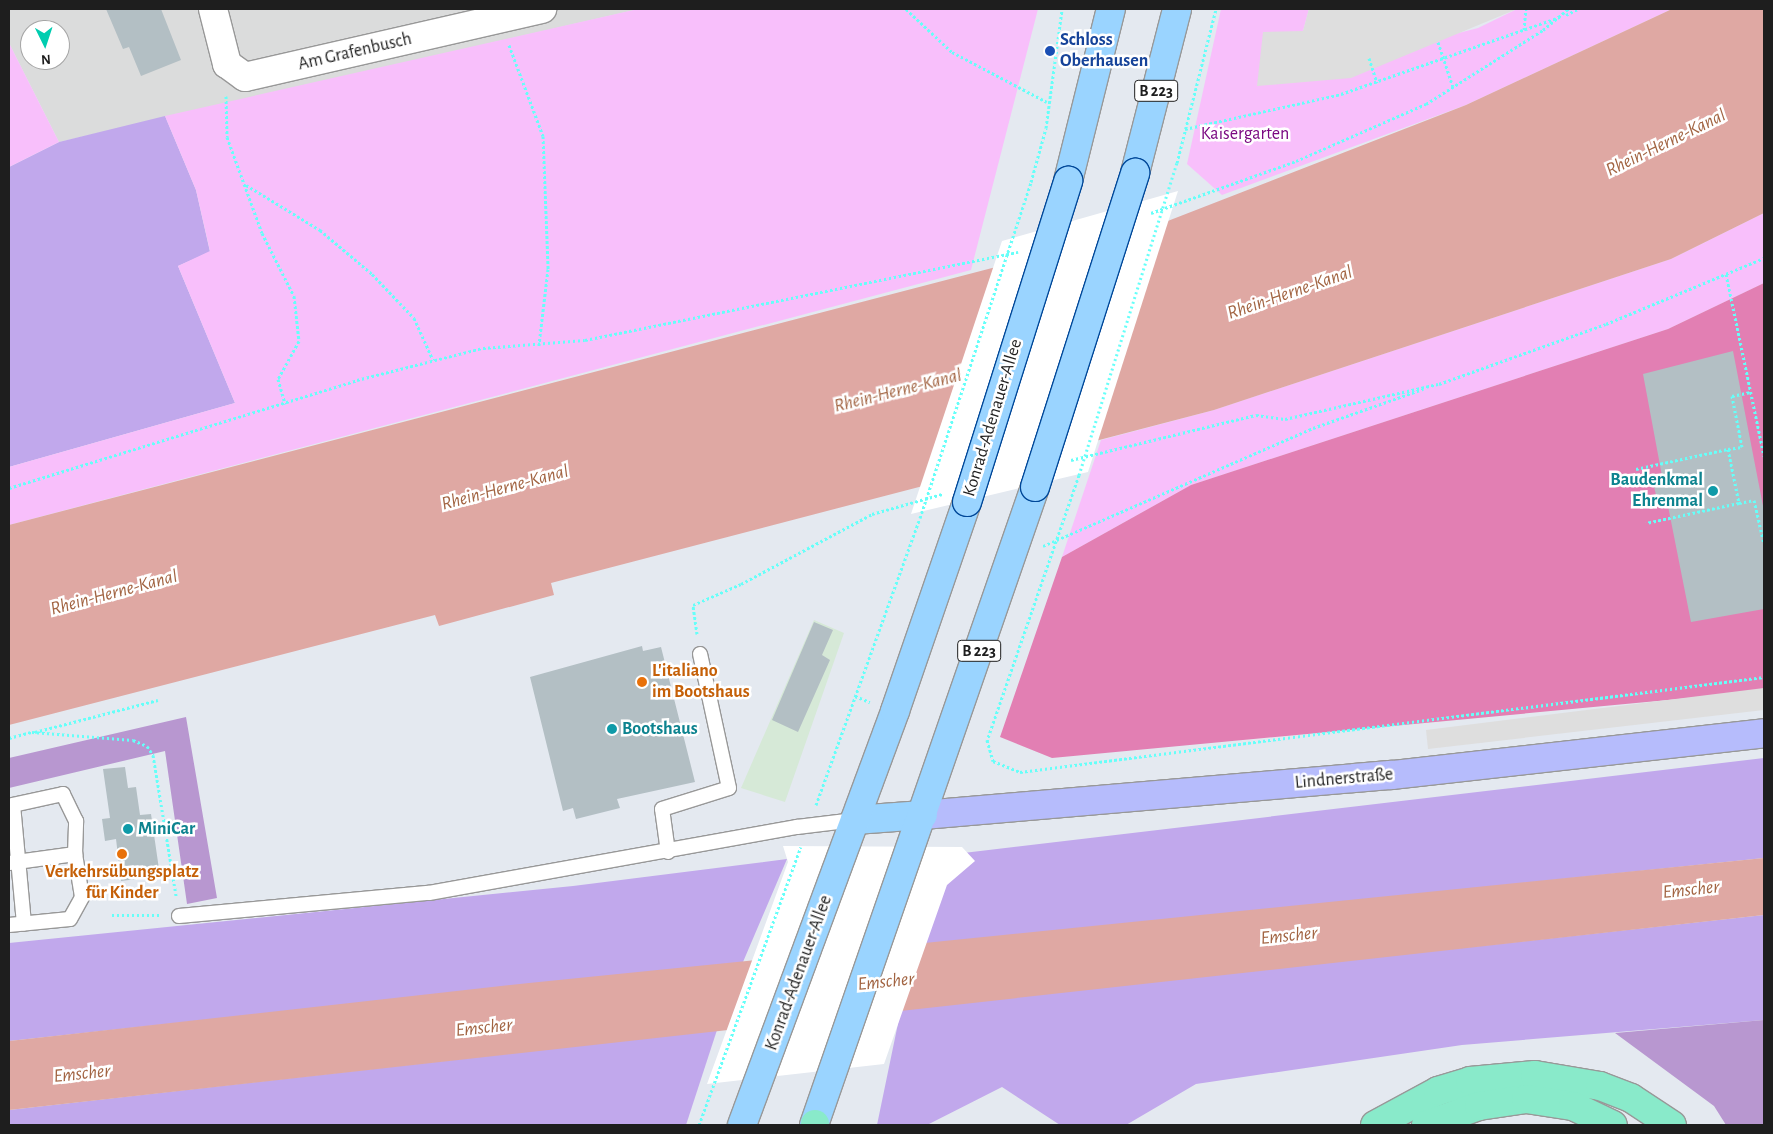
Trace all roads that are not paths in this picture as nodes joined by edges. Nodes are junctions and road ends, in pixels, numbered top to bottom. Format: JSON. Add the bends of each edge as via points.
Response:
{"nodes":[{"id":1,"x":213,"y":9,"type":"edge"},
{"id":2,"x":542,"y":9,"type":"edge"},
{"id":3,"x":1111,"y":9,"type":"edge"},
{"id":4,"x":1177,"y":9,"type":"edge"},
{"id":5,"x":700,"y":654,"type":"dead end"},
{"id":6,"x":1764,"y":733,"type":"edge"},
{"id":7,"x":11,"y":805,"type":"edge"},
{"id":8,"x":923,"y":815,"type":"junction"},
{"id":9,"x":855,"y":820,"type":"junction"},
{"id":10,"x":668,"y":852,"type":"junction"},
{"id":11,"x":75,"y":854,"type":"junction"},
{"id":12,"x":14,"y":862,"type":"edge"},
{"id":13,"x":179,"y":916,"type":"road end"},
{"id":14,"x":9,"y":921,"type":"edge"},
{"id":15,"x":24,"y":924,"type":"junction"},
{"id":16,"x":9,"y":925,"type":"edge"},
{"id":17,"x":742,"y":1125,"type":"edge"},
{"id":18,"x":815,"y":1125,"type":"edge"},
{"id":19,"x":1375,"y":1125,"type":"edge"},
{"id":20,"x":1426,"y":1125,"type":"edge"},
{"id":21,"x":1613,"y":1125,"type":"edge"},
{"id":22,"x":1672,"y":1125,"type":"edge"}],
"edges":[{"from":1,"to":2,"type":"street","name":"Am Grafenbusch","via":[[227,64],[245,77]]},
{"from":3,"to":9,"type":"main road","name":"Konrad-Adenauer-Allee","bridge":true,"via":[[1068,181],[967,502]]},
{"from":4,"to":8,"type":"main road","number":"B 223","bridge":true,"via":[[1135,173],[1035,487]]},
{"from":5,"to":10,"type":"lane","via":[[729,788],[662,809]]},
{"from":6,"to":8,"type":"street","name":"Lindnerstraße","via":[[1392,775]]},
{"from":7,"to":11,"type":"lane","via":[[63,794],[76,821]]},
{"from":7,"to":12,"type":"lane"},
{"from":8,"to":9,"type":"main road"},
{"from":8,"to":18,"type":"main road","number":"B 223"},
{"from":9,"to":10,"type":"lane","via":[[809,825]]},
{"from":9,"to":17,"type":"main road","name":"Konrad-Adenauer-Allee"},
{"from":10,"to":13,"type":"lane","via":[[429,893]]},
{"from":11,"to":12,"type":"lane"},
{"from":11,"to":15,"type":"lane","via":[[82,897],[70,919]]},
{"from":12,"to":15,"type":"lane"},
{"from":14,"to":16,"type":"lane"},
{"from":15,"to":16,"type":"lane"},
{"from":19,"to":22,"type":"highway","via":[[1438,1091],[1470,1081],[1535,1075],[1600,1086],[1631,1098]]},
{"from":20,"to":21,"type":"highway","via":[[1479,1106],[1526,1099],[1573,1106]]}]}
